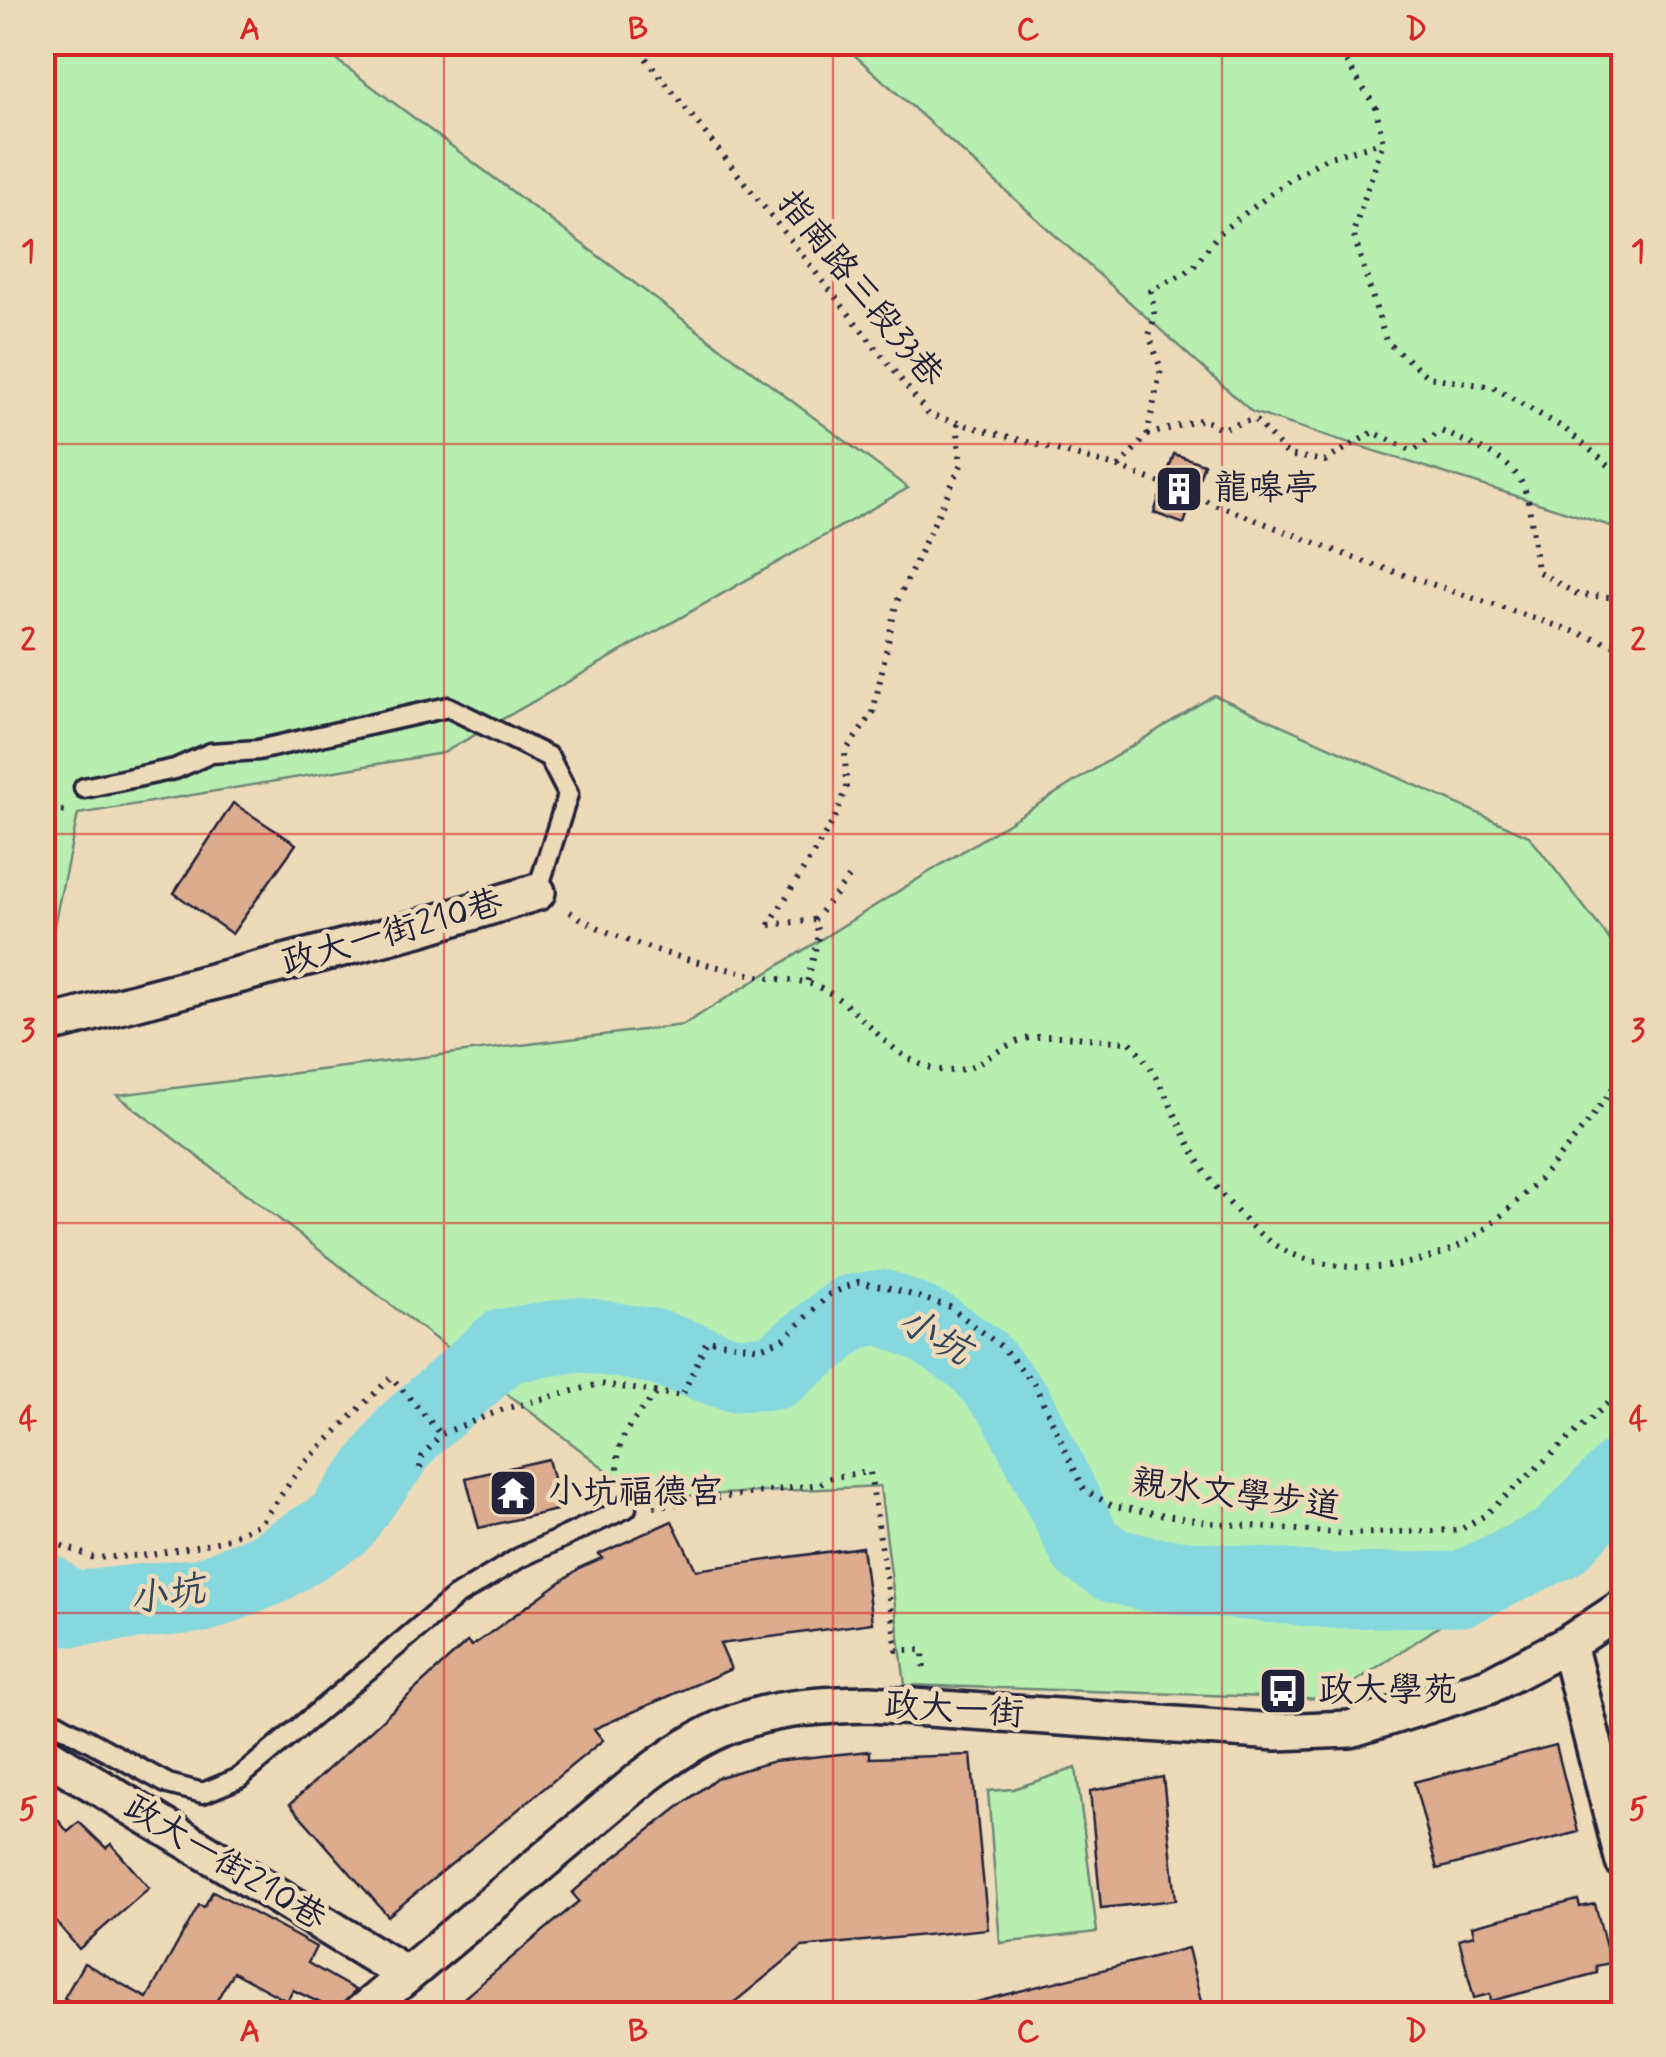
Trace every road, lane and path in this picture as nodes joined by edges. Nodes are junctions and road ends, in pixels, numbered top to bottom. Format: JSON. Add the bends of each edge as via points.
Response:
{"nodes":[{"id":1,"x":633,"y":42,"type":"edge"},
{"id":2,"x":1341,"y":42,"type":"edge"},
{"id":3,"x":1383,"y":142,"type":"junction"},
{"id":4,"x":957,"y":422,"type":"junction"},
{"id":5,"x":1147,"y":435,"type":"junction"},
{"id":6,"x":1119,"y":467,"type":"junction"},
{"id":7,"x":1624,"y":478,"type":"edge"},
{"id":8,"x":1624,"y":598,"type":"edge"},
{"id":9,"x":1624,"y":648,"type":"edge"},
{"id":10,"x":84,"y":788,"type":"dead end"},
{"id":11,"x":852,"y":874,"type":"dead end"},
{"id":12,"x":537,"y":892,"type":"junction"},
{"id":13,"x":814,"y":920,"type":"junction"},
{"id":14,"x":807,"y":982,"type":"junction"},
{"id":15,"x":42,"y":1026,"type":"edge"},
{"id":16,"x":1624,"y":1072,"type":"edge"},
{"id":17,"x":1624,"y":1388,"type":"edge"},
{"id":18,"x":657,"y":1393,"type":"junction"},
{"id":19,"x":441,"y":1434,"type":"junction"},
{"id":20,"x":420,"y":1468,"type":"dead end"},
{"id":21,"x":626,"y":1508,"type":"junction"},
{"id":22,"x":42,"y":1538,"type":"edge"},
{"id":23,"x":1624,"y":1607,"type":"edge"},
{"id":24,"x":1568,"y":1644,"type":"junction"},
{"id":25,"x":924,"y":1678,"type":"dead end"},
{"id":26,"x":42,"y":1715,"type":"edge"},
{"id":27,"x":42,"y":1752,"type":"edge"},
{"id":28,"x":1624,"y":1862,"type":"edge"},
{"id":29,"x":408,"y":1975,"type":"junction"},
{"id":30,"x":360,"y":2014,"type":"edge"}],
"edges":[{"from":1,"to":4,"type":"path","name":"指南路三段33巷","via":[[929,414]]},
{"from":2,"to":3,"type":"path","via":[[1376,108]]},
{"from":3,"to":5,"type":"path","via":[[1326,158],[1295,176],[1219,233],[1192,268],[1152,291],[1156,317],[1149,335],[1161,369]]},
{"from":3,"to":7,"type":"path","via":[[1354,233],[1386,341],[1428,377],[1493,388],[1536,412]]},
{"from":4,"to":6,"type":"path","name":"指南路三段33巷"},
{"from":4,"to":13,"type":"path","via":[[961,465],[896,604],[874,713],[845,752],[846,788],[834,820],[769,925]]},
{"from":5,"to":6,"type":"path"},
{"from":5,"to":8,"type":"path","via":[[1202,420],[1221,429],[1254,419],[1288,455],[1325,461],[1373,432],[1413,451],[1441,432],[1505,458],[1527,488],[1537,570],[1578,595]]},
{"from":6,"to":9,"type":"path","name":"指南路三段33巷","via":[[1362,561]]},
{"from":10,"to":12,"type":"lane","name":"政大一街210巷","via":[[175,769],[211,753],[258,750],[448,707],[549,757],[568,794]]},
{"from":11,"to":13,"type":"path"},
{"from":12,"to":14,"type":"path","via":[[606,934],[703,964]]},
{"from":12,"to":15,"type":"street","name":"政大一街210巷"},
{"from":13,"to":14,"type":"path","via":[[820,934]]},
{"from":14,"to":16,"type":"path","via":[[835,996],[895,1050],[944,1070],[989,1061],[1016,1042],[1038,1038],[1130,1042],[1163,1088],[1189,1150],[1224,1198],[1272,1244],[1319,1263],[1381,1266],[1458,1246],[1523,1194],[1596,1115]]},
{"from":17,"to":18,"type":"path","name":"親水文學步道","via":[[1484,1516],[1460,1530],[1347,1534],[1113,1506],[1084,1490],[1035,1385],[1003,1348],[950,1306],[887,1286],[858,1282],[830,1294],[785,1338],[760,1348],[707,1340],[682,1396]]},
{"from":18,"to":19,"type":"path","name":"親水文學步道","via":[[600,1384]]},
{"from":18,"to":21,"type":"path","via":[[620,1437],[616,1461]]},
{"from":19,"to":20,"type":"path"},
{"from":19,"to":22,"type":"path","via":[[391,1377],[302,1466],[261,1522],[222,1542],[94,1558]]},
{"from":21,"to":25,"type":"path","via":[[696,1503],[870,1472],[897,1650],[923,1650]]},
{"from":21,"to":26,"type":"lane","via":[[519,1558],[454,1598],[238,1778],[203,1792],[168,1784]]},
{"from":23,"to":24,"type":"street","name":"政大一街"},
{"from":24,"to":28,"type":"street"},
{"from":24,"to":29,"type":"street","name":"政大一街","via":[[1488,1686],[1350,1730],[1277,1732],[870,1704],[744,1716],[684,1746]]},
{"from":27,"to":29,"type":"street","name":"政大一街210巷"},
{"from":29,"to":30,"type":"street","name":"政大一街"}]}
